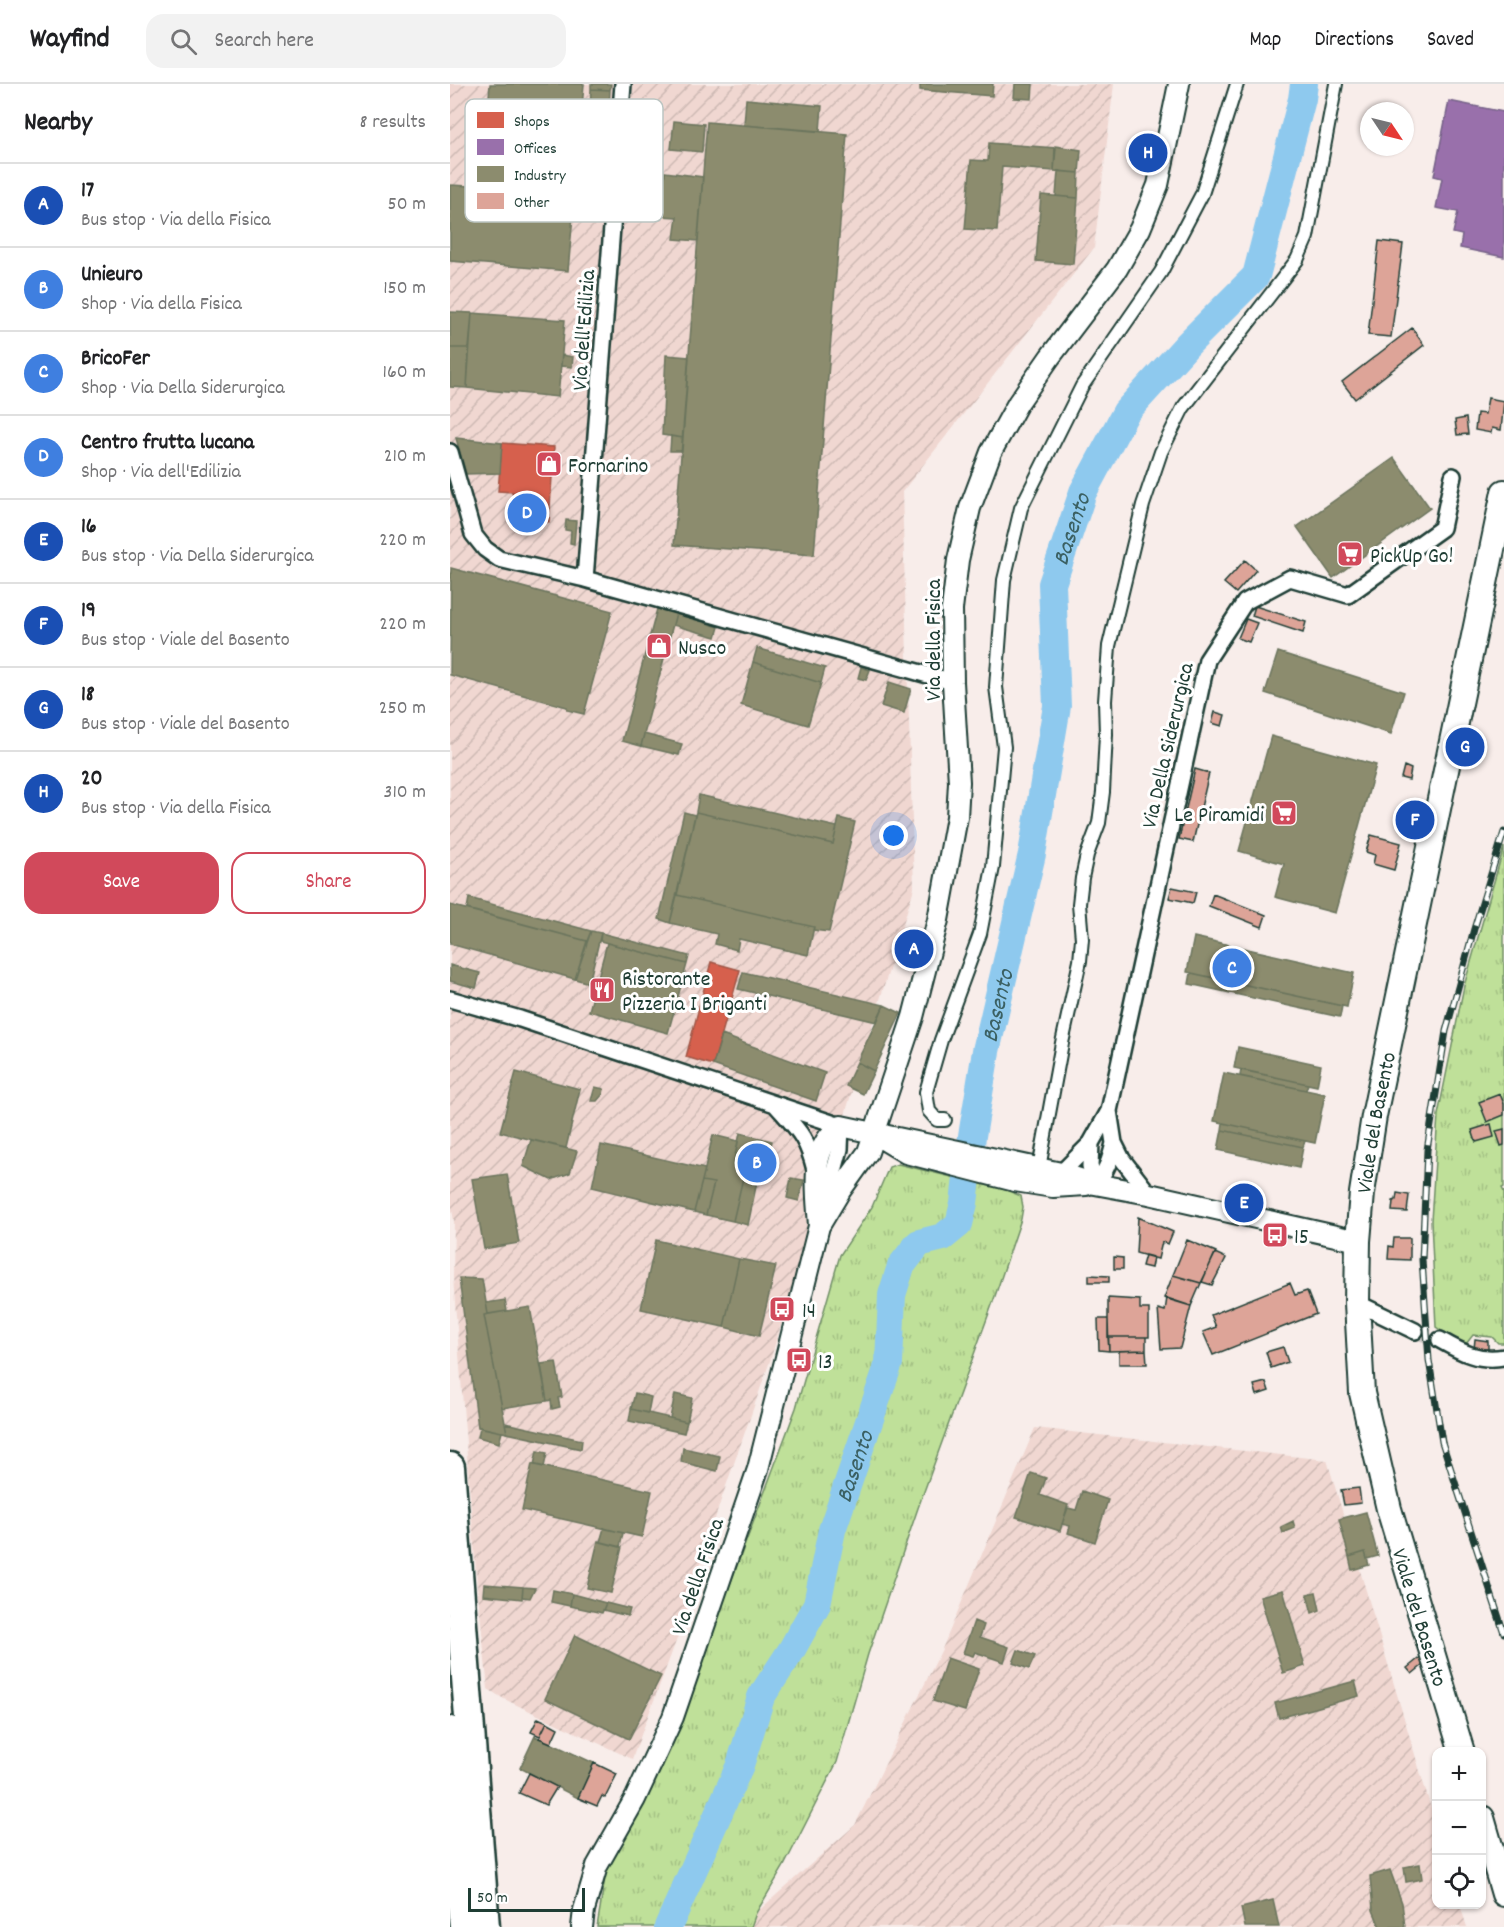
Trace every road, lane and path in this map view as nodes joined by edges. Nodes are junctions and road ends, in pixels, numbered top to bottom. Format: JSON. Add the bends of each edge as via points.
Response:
{"nodes":[{"id":1,"x":623,"y":84,"type":"edge"},
{"id":2,"x":1179,"y":84,"type":"edge"},
{"id":3,"x":1236,"y":84,"type":"edge"},
{"id":4,"x":1336,"y":84,"type":"edge"},
{"id":5,"x":622,"y":99,"type":"edge"},
{"id":6,"x":612,"y":222,"type":"edge"},
{"id":7,"x":450,"y":453,"type":"edge"},
{"id":8,"x":1453,"y":476,"type":"dead end"},
{"id":9,"x":1504,"y":492,"type":"edge"},
{"id":10,"x":585,"y":579,"type":"junction"},
{"id":11,"x":953,"y":682,"type":"junction"},
{"id":12,"x":450,"y":999,"type":"edge"},
{"id":13,"x":776,"y":1105,"type":"junction"},
{"id":14,"x":1109,"y":1111,"type":"junction"},
{"id":15,"x":945,"y":1120,"type":"dead end"},
{"id":16,"x":841,"y":1126,"type":"junction"},
{"id":17,"x":874,"y":1134,"type":"junction"},
{"id":18,"x":1091,"y":1143,"type":"junction"},
{"id":19,"x":1114,"y":1143,"type":"junction"},
{"id":20,"x":1040,"y":1168,"type":"junction"},
{"id":21,"x":816,"y":1171,"type":"junction"},
{"id":22,"x":1016,"y":1173,"type":"junction"},
{"id":23,"x":1061,"y":1173,"type":"junction"},
{"id":24,"x":1095,"y":1184,"type":"junction"},
{"id":25,"x":1149,"y":1194,"type":"junction"},
{"id":26,"x":819,"y":1226,"type":"junction"},
{"id":27,"x":1358,"y":1241,"type":"junction"},
{"id":28,"x":1357,"y":1303,"type":"junction"},
{"id":29,"x":1415,"y":1331,"type":"tunnel mouth"},
{"id":30,"x":1440,"y":1340,"type":"tunnel mouth"},
{"id":31,"x":1504,"y":1357,"type":"edge"},
{"id":32,"x":450,"y":1467,"type":"edge"},
{"id":33,"x":450,"y":1731,"type":"edge"},
{"id":34,"x":1460,"y":1747,"type":"edge"},
{"id":35,"x":1486,"y":1832,"type":"edge"},
{"id":36,"x":1504,"y":1894,"type":"edge"},
{"id":37,"x":465,"y":1927,"type":"edge"},
{"id":38,"x":485,"y":1927,"type":"edge"},
{"id":39,"x":582,"y":1927,"type":"edge"}],
"edges":[{"from":1,"to":5,"type":"street","name":"Via dell'Edilizia"},
{"from":2,"to":11,"type":"street","name":"Via della Fisica","via":[[1158,185],[1140,229],[1117,269],[1023,395],[979,480],[962,536],[954,585]]},
{"from":3,"to":15,"type":"street","via":[[1202,194],[1161,272],[1082,386],[1021,508],[1004,580],[996,687],[1004,747],[993,867],[980,934],[926,1092],[928,1111],[937,1120]]},
{"from":4,"to":20,"type":"street","via":[[1304,246],[1183,408],[1161,452],[1143,505],[1109,646],[1099,823],[1087,855],[1079,904],[1080,961]]},
{"from":6,"to":10,"type":"street","name":"Via dell'Edilizia"},
{"from":7,"to":10,"type":"street","via":[[469,524],[485,549],[499,559]]},
{"from":8,"to":14,"type":"street","name":"Via Della Siderurgica","via":[[1442,528],[1348,596],[1290,578],[1245,602],[1207,660]]},
{"from":9,"to":27,"type":"main road","name":"Viale del Basento","via":[[1374,1116]]},
{"from":10,"to":11,"type":"street"},
{"from":11,"to":17,"type":"street","name":"Via della Fisica","via":[[959,782],[949,866],[924,978]]},
{"from":12,"to":13,"type":"street"},
{"from":13,"to":16,"type":"street"},
{"from":13,"to":21,"type":"street","via":[[804,1136]]},
{"from":14,"to":18,"type":"street","name":"Via Della Siderurgica"},
{"from":14,"to":19,"type":"street","name":"Via Della Siderurgica"},
{"from":16,"to":17,"type":"street"},
{"from":16,"to":21,"type":"street","name":"Via della Fisica","via":[[824,1143]]},
{"from":16,"to":26,"type":"street","via":[[840,1149]]},
{"from":17,"to":22,"type":"street"},
{"from":17,"to":26,"type":"street","name":"Via della Fisica","via":[[868,1152]]},
{"from":18,"to":23,"type":"street","name":"Via Della Siderurgica"},
{"from":18,"to":24,"type":"street","via":[[1090,1166]]},
{"from":19,"to":24,"type":"street","name":"Via Della Siderurgica","via":[[1105,1173]]},
{"from":19,"to":25,"type":"street","name":"Via Della Siderurgica"},
{"from":20,"to":22,"type":"street"},
{"from":20,"to":23,"type":"street"},
{"from":21,"to":26,"type":"street","name":"Via della Fisica"},
{"from":22,"to":24,"type":"street","via":[[1053,1187]]},
{"from":23,"to":24,"type":"street"},
{"from":24,"to":25,"type":"street"},
{"from":25,"to":27,"type":"street"},
{"from":26,"to":39,"type":"street","name":"Via della Fisica","via":[[754,1481],[673,1717],[635,1799],[597,1866]]},
{"from":27,"to":28,"type":"main road","name":"Viale del Basento"},
{"from":28,"to":29,"type":"street"},
{"from":28,"to":34,"type":"main road","name":"Viale del Basento","via":[[1364,1405],[1389,1509]]},
{"from":30,"to":31,"type":"street","via":[[1472,1356]]},
{"from":32,"to":38,"type":"highway"},
{"from":33,"to":37,"type":"highway"},
{"from":35,"to":36,"type":"main road"}]}
